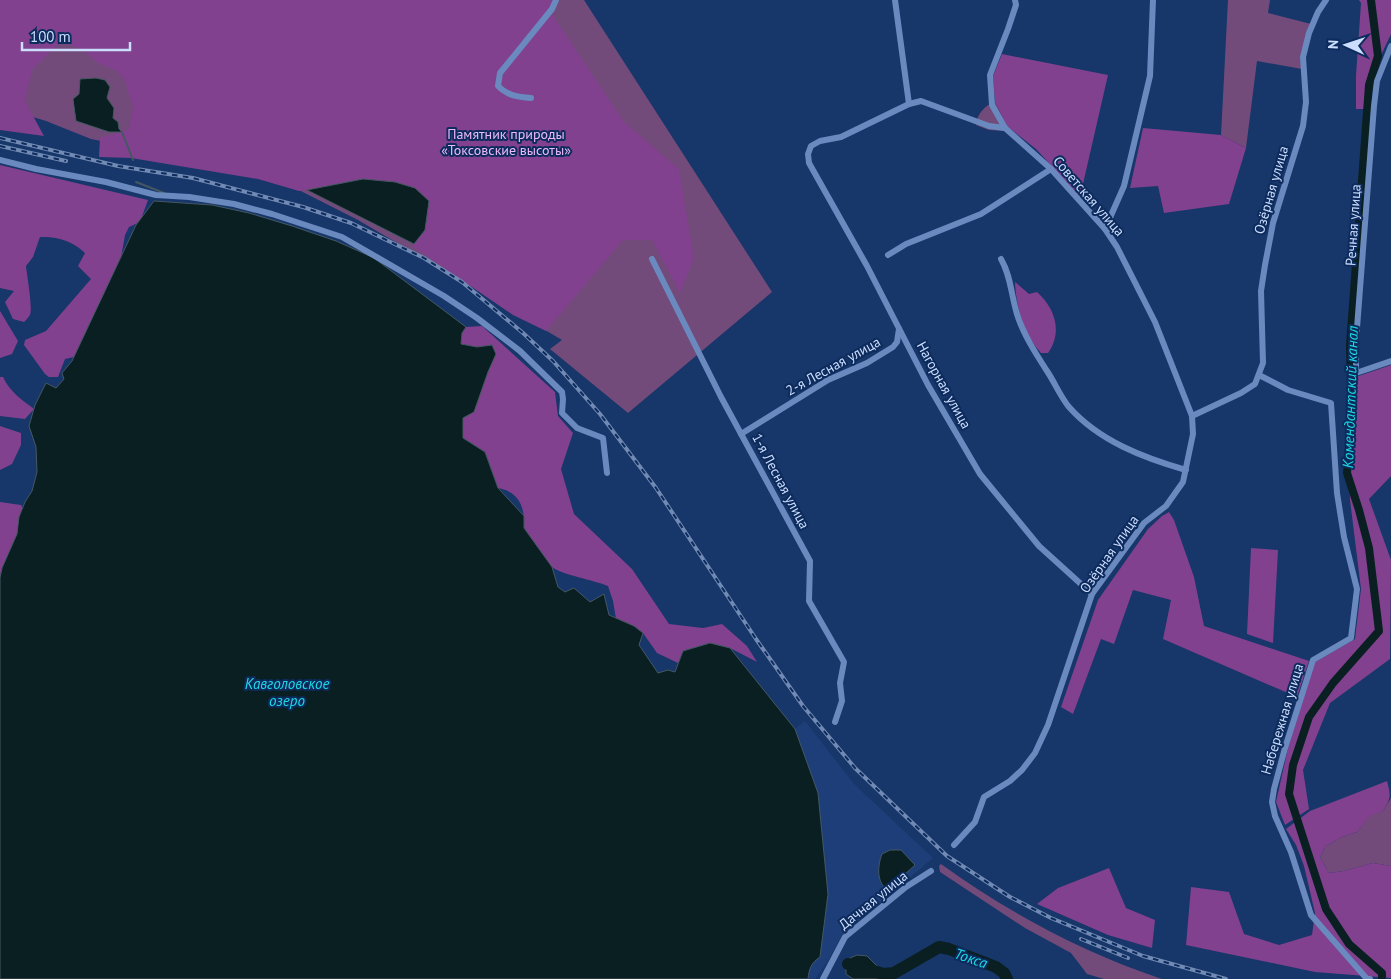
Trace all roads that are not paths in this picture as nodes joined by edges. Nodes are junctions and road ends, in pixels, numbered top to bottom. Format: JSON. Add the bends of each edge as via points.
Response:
{"nodes":[{"id":1,"x":556,"y":0,"type":"edge"},
{"id":2,"x":895,"y":0,"type":"edge"},
{"id":3,"x":1015,"y":0,"type":"edge"},
{"id":4,"x":1154,"y":0,"type":"edge"},
{"id":5,"x":1326,"y":0,"type":"edge"},
{"id":6,"x":1391,"y":46,"type":"edge"},
{"id":7,"x":531,"y":98,"type":"dead end"},
{"id":8,"x":910,"y":104,"type":"junction"},
{"id":9,"x":1005,"y":128,"type":"junction"},
{"id":10,"x":0,"y":160,"type":"edge"},
{"id":11,"x":1052,"y":169,"type":"junction"},
{"id":12,"x":1105,"y":229,"type":"junction"},
{"id":13,"x":888,"y":255,"type":"dead end"},
{"id":14,"x":652,"y":259,"type":"dead end"},
{"id":15,"x":1002,"y":259,"type":"dead end"},
{"id":16,"x":899,"y":328,"type":"junction"},
{"id":17,"x":1391,"y":361,"type":"edge"},
{"id":18,"x":1259,"y":374,"type":"junction"},
{"id":19,"x":1192,"y":416,"type":"junction"},
{"id":20,"x":741,"y":434,"type":"junction"},
{"id":21,"x":1186,"y":470,"type":"junction"},
{"id":22,"x":607,"y":473,"type":"dead end"},
{"id":23,"x":1092,"y":594,"type":"junction"},
{"id":24,"x":835,"y":722,"type":"dead end"},
{"id":25,"x":954,"y":844,"type":"dead end"},
{"id":26,"x":930,"y":871,"type":"dead end"},
{"id":27,"x":823,"y":979,"type":"edge"},
{"id":28,"x":1369,"y":979,"type":"edge"}],
"edges":[{"from":1,"to":7,"type":"street","via":[[500,73],[498,86],[504,92]]},
{"from":2,"to":8,"type":"street"},
{"from":3,"to":9,"type":"street","name":"Советская улица","via":[[1016,5],[990,75],[992,105]]},
{"from":4,"to":12,"type":"street","via":[[1150,76],[1124,186]]},
{"from":5,"to":18,"type":"street","name":"Озёрная улица","via":[[1312,26],[1303,57],[1306,102],[1303,126],[1275,215],[1265,265],[1261,292],[1263,363]]},
{"from":6,"to":17,"type":"street","name":"Речная улица","via":[[1377,81],[1374,106],[1356,373]]},
{"from":8,"to":9,"type":"street","via":[[921,101],[989,126]]},
{"from":8,"to":16,"type":"street","name":"Нагорная улица","via":[[841,137],[820,141],[808,154],[809,163]]},
{"from":9,"to":11,"type":"street","name":"Советская улица"},
{"from":10,"to":22,"type":"street","via":[[156,195],[234,204],[342,237],[436,291],[520,351],[562,392],[562,413],[577,428],[603,438]]},
{"from":11,"to":12,"type":"street","name":"Советская улица"},
{"from":11,"to":13,"type":"street","via":[[981,214],[906,244]]},
{"from":12,"to":19,"type":"street","name":"Советская улица","via":[[1131,271],[1155,322]]},
{"from":14,"to":20,"type":"street","name":"1-я Лесная улица"},
{"from":15,"to":21,"type":"street","via":[[1010,278],[1017,314],[1038,358],[1069,407],[1105,438],[1155,461]]},
{"from":16,"to":20,"type":"street","name":"2-я Лесная улица","via":[[893,347],[828,380]]},
{"from":16,"to":23,"type":"street","name":"Нагорная улица","via":[[980,474],[1039,546]]},
{"from":18,"to":19,"type":"street","via":[[1255,384],[1241,393]]},
{"from":18,"to":28,"type":"street","name":"Набережная улица","via":[[1288,390],[1331,404],[1337,493],[1357,589],[1352,638],[1313,660],[1272,802],[1292,852],[1311,915]]},
{"from":19,"to":21,"type":"street","name":"Озёрная улица","via":[[1193,434]]},
{"from":20,"to":24,"type":"street","name":"1-я Лесная улица","via":[[810,561],[809,601],[844,662],[840,683],[842,701]]},
{"from":21,"to":23,"type":"street","name":"Озёрная улица","via":[[1183,482],[1166,506],[1144,523]]},
{"from":23,"to":25,"type":"street","name":"Озёрная улица","via":[[1048,725],[1035,753],[1010,781],[984,797],[974,822]]},
{"from":26,"to":27,"type":"street","name":"Дачная улица","via":[[845,937]]}]}
